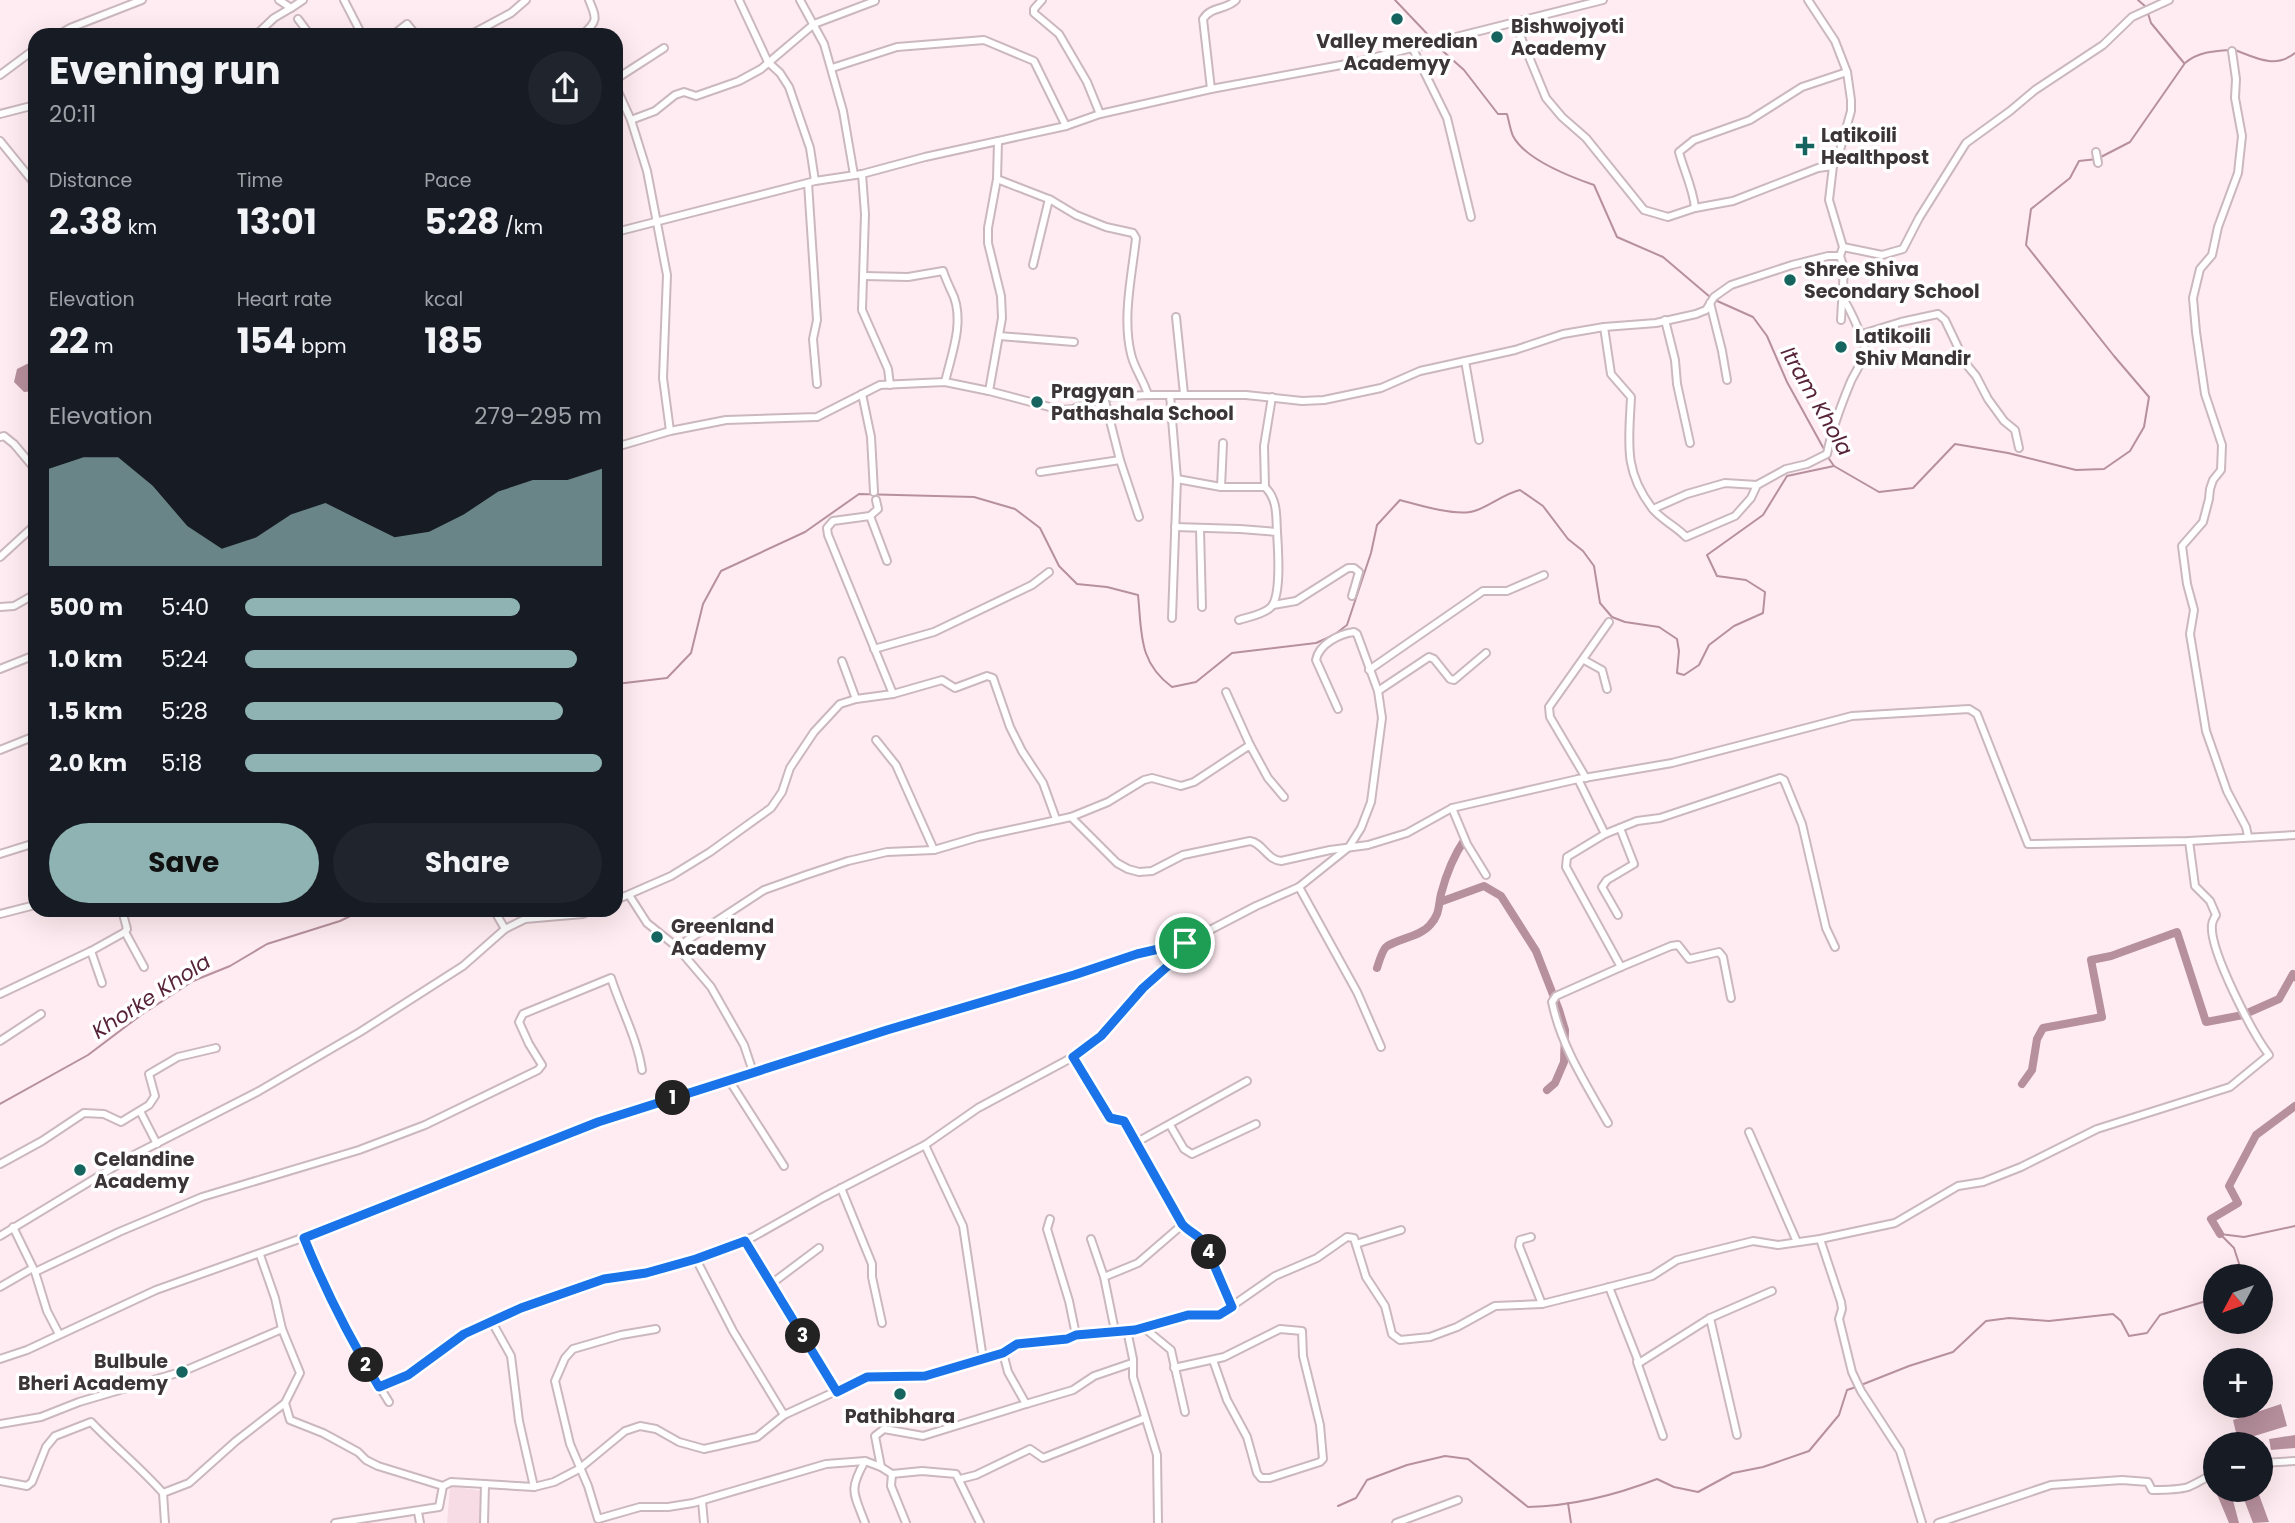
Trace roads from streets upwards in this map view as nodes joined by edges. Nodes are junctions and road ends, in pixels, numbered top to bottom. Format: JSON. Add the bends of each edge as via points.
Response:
{"nodes":[{"id":1,"x":142,"y":0,"type":"edge"},
{"id":2,"x":279,"y":0,"type":"edge"},
{"id":3,"x":303,"y":0,"type":"edge"},
{"id":4,"x":344,"y":0,"type":"edge"},
{"id":5,"x":526,"y":0,"type":"edge"},
{"id":6,"x":589,"y":0,"type":"edge"},
{"id":7,"x":739,"y":0,"type":"edge"},
{"id":8,"x":800,"y":0,"type":"edge"},
{"id":9,"x":1042,"y":0,"type":"edge"},
{"id":10,"x":1236,"y":0,"type":"edge"},
{"id":11,"x":1603,"y":0,"type":"edge"},
{"id":12,"x":1808,"y":0,"type":"edge"},
{"id":13,"x":2169,"y":0,"type":"edge"},
{"id":14,"x":875,"y":1,"type":"edge"},
{"id":15,"x":292,"y":8,"type":"junction"},
{"id":16,"x":298,"y":19,"type":"dead end"},
{"id":17,"x":1515,"y":23,"type":"junction"},
{"id":18,"x":814,"y":24,"type":"junction"},
{"id":19,"x":80,"y":28,"type":"edge"},
{"id":20,"x":263,"y":28,"type":"edge"},
{"id":21,"x":305,"y":28,"type":"edge"},
{"id":22,"x":358,"y":28,"type":"edge"},
{"id":23,"x":483,"y":28,"type":"edge"},
{"id":24,"x":592,"y":28,"type":"edge"},
{"id":25,"x":1412,"y":47,"type":"junction"},
{"id":26,"x":664,"y":48,"type":"dead end"},
{"id":27,"x":2232,"y":51,"type":"dead end"},
{"id":28,"x":28,"y":54,"type":"edge"},
{"id":29,"x":768,"y":62,"type":"junction"},
{"id":30,"x":832,"y":68,"type":"junction"},
{"id":31,"x":1847,"y":72,"type":"junction"},
{"id":32,"x":623,"y":74,"type":"edge"},
{"id":33,"x":0,"y":75,"type":"edge"},
{"id":34,"x":1211,"y":89,"type":"junction"},
{"id":35,"x":623,"y":102,"type":"edge"},
{"id":36,"x":28,"y":108,"type":"edge"},
{"id":37,"x":0,"y":114,"type":"edge"},
{"id":38,"x":1100,"y":114,"type":"junction"},
{"id":39,"x":631,"y":120,"type":"junction"},
{"id":40,"x":1066,"y":126,"type":"junction"},
{"id":41,"x":998,"y":141,"type":"junction"},
{"id":42,"x":1,"y":144,"type":"edge"},
{"id":43,"x":2096,"y":152,"type":"dead end"},
{"id":44,"x":2098,"y":163,"type":"dead end"},
{"id":45,"x":1833,"y":166,"type":"junction"},
{"id":46,"x":862,"y":174,"type":"junction"},
{"id":47,"x":854,"y":175,"type":"junction"},
{"id":48,"x":28,"y":176,"type":"edge"},
{"id":49,"x":997,"y":179,"type":"junction"},
{"id":50,"x":812,"y":182,"type":"junction"},
{"id":51,"x":1049,"y":200,"type":"junction"},
{"id":52,"x":1695,"y":208,"type":"junction"},
{"id":53,"x":1471,"y":217,"type":"dead end"},
{"id":54,"x":658,"y":221,"type":"junction"},
{"id":55,"x":623,"y":230,"type":"edge"},
{"id":56,"x":1843,"y":247,"type":"junction"},
{"id":57,"x":1840,"y":256,"type":"junction"},
{"id":58,"x":1033,"y":265,"type":"dead end"},
{"id":59,"x":864,"y":276,"type":"junction"},
{"id":60,"x":1841,"y":296,"type":"junction"},
{"id":61,"x":1712,"y":300,"type":"junction"},
{"id":62,"x":1176,"y":317,"type":"dead end"},
{"id":63,"x":1665,"y":320,"type":"junction"},
{"id":64,"x":1841,"y":320,"type":"dead end"},
{"id":65,"x":1604,"y":327,"type":"junction"},
{"id":66,"x":1862,"y":334,"type":"junction"},
{"id":67,"x":999,"y":336,"type":"junction"},
{"id":68,"x":1074,"y":342,"type":"dead end"},
{"id":69,"x":1465,"y":361,"type":"junction"},
{"id":70,"x":1727,"y":380,"type":"dead end"},
{"id":71,"x":945,"y":382,"type":"junction"},
{"id":72,"x":817,"y":384,"type":"dead end"},
{"id":73,"x":890,"y":385,"type":"junction"},
{"id":74,"x":989,"y":391,"type":"junction"},
{"id":75,"x":862,"y":394,"type":"junction"},
{"id":76,"x":1184,"y":394,"type":"junction"},
{"id":77,"x":1148,"y":395,"type":"junction"},
{"id":78,"x":1170,"y":395,"type":"junction"},
{"id":79,"x":1104,"y":397,"type":"junction"},
{"id":80,"x":1272,"y":397,"type":"junction"},
{"id":81,"x":670,"y":431,"type":"junction"},
{"id":82,"x":0,"y":438,"type":"edge"},
{"id":83,"x":1479,"y":440,"type":"dead end"},
{"id":84,"x":1223,"y":443,"type":"dead end"},
{"id":85,"x":1690,"y":443,"type":"dead end"},
{"id":86,"x":623,"y":445,"type":"edge"},
{"id":87,"x":2019,"y":448,"type":"dead end"},
{"id":88,"x":1120,"y":460,"type":"junction"},
{"id":89,"x":28,"y":461,"type":"edge"},
{"id":90,"x":1040,"y":472,"type":"dead end"},
{"id":91,"x":1177,"y":479,"type":"junction"},
{"id":92,"x":1757,"y":485,"type":"junction"},
{"id":93,"x":1221,"y":487,"type":"junction"},
{"id":94,"x":1265,"y":487,"type":"junction"},
{"id":95,"x":874,"y":492,"type":"dead end"},
{"id":96,"x":876,"y":500,"type":"dead end"},
{"id":97,"x":1653,"y":509,"type":"junction"},
{"id":98,"x":870,"y":516,"type":"junction"},
{"id":99,"x":1139,"y":517,"type":"dead end"},
{"id":100,"x":1175,"y":527,"type":"junction"},
{"id":101,"x":1200,"y":529,"type":"junction"},
{"id":102,"x":28,"y":531,"type":"edge"},
{"id":103,"x":1277,"y":533,"type":"junction"},
{"id":104,"x":0,"y":556,"type":"edge"},
{"id":105,"x":887,"y":561,"type":"dead end"},
{"id":106,"x":1049,"y":572,"type":"dead end"},
{"id":107,"x":1544,"y":575,"type":"dead end"},
{"id":108,"x":1352,"y":596,"type":"dead end"},
{"id":109,"x":28,"y":598,"type":"edge"},
{"id":110,"x":1273,"y":605,"type":"junction"},
{"id":111,"x":0,"y":607,"type":"edge"},
{"id":112,"x":1202,"y":607,"type":"dead end"},
{"id":113,"x":1172,"y":618,"type":"dead end"},
{"id":114,"x":1239,"y":620,"type":"dead end"},
{"id":115,"x":1609,"y":622,"type":"dead end"},
{"id":116,"x":874,"y":649,"type":"junction"},
{"id":117,"x":1486,"y":653,"type":"dead end"},
{"id":118,"x":28,"y":658,"type":"edge"},
{"id":119,"x":1584,"y":660,"type":"junction"},
{"id":120,"x":842,"y":661,"type":"dead end"},
{"id":121,"x":0,"y":669,"type":"edge"},
{"id":122,"x":1369,"y":670,"type":"junction"},
{"id":123,"x":1607,"y":689,"type":"dead end"},
{"id":124,"x":1378,"y":691,"type":"junction"},
{"id":125,"x":1226,"y":692,"type":"dead end"},
{"id":126,"x":893,"y":694,"type":"junction"},
{"id":127,"x":856,"y":699,"type":"junction"},
{"id":128,"x":1338,"y":709,"type":"dead end"},
{"id":129,"x":28,"y":739,"type":"edge"},
{"id":130,"x":876,"y":740,"type":"dead end"},
{"id":131,"x":1250,"y":745,"type":"junction"},
{"id":132,"x":0,"y":750,"type":"edge"},
{"id":133,"x":1582,"y":778,"type":"junction"},
{"id":134,"x":1284,"y":797,"type":"dead end"},
{"id":135,"x":1452,"y":807,"type":"junction"},
{"id":136,"x":1071,"y":817,"type":"junction"},
{"id":137,"x":1056,"y":819,"type":"junction"},
{"id":138,"x":1620,"y":828,"type":"junction"},
{"id":139,"x":1605,"y":834,"type":"junction"},
{"id":140,"x":2295,"y":835,"type":"edge"},
{"id":141,"x":2248,"y":836,"type":"junction"},
{"id":142,"x":2189,"y":841,"type":"junction"},
{"id":143,"x":28,"y":845,"type":"edge"},
{"id":144,"x":1349,"y":847,"type":"junction"},
{"id":145,"x":934,"y":850,"type":"junction"},
{"id":146,"x":0,"y":854,"type":"edge"},
{"id":147,"x":1486,"y":875,"type":"dead end"},
{"id":148,"x":1299,"y":887,"type":"junction"},
{"id":149,"x":629,"y":895,"type":"junction"},
{"id":150,"x":623,"y":898,"type":"edge"},
{"id":151,"x":28,"y":907,"type":"edge"},
{"id":152,"x":0,"y":914,"type":"edge"},
{"id":153,"x":1618,"y":915,"type":"dead end"},
{"id":154,"x":124,"y":917,"type":"edge"},
{"id":155,"x":498,"y":917,"type":"edge"},
{"id":156,"x":548,"y":917,"type":"edge"},
{"id":157,"x":505,"y":929,"type":"junction"},
{"id":158,"x":125,"y":932,"type":"junction"},
{"id":159,"x":1185,"y":943,"type":"junction"},
{"id":160,"x":677,"y":947,"type":"junction"},
{"id":161,"x":1835,"y":947,"type":"dead end"},
{"id":162,"x":91,"y":951,"type":"junction"},
{"id":163,"x":144,"y":967,"type":"dead end"},
{"id":164,"x":1621,"y":967,"type":"junction"},
{"id":165,"x":102,"y":983,"type":"dead end"},
{"id":166,"x":0,"y":994,"type":"edge"},
{"id":167,"x":1731,"y":998,"type":"dead end"},
{"id":168,"x":41,"y":1014,"type":"dead end"},
{"id":169,"x":0,"y":1041,"type":"edge"},
{"id":170,"x":1381,"y":1047,"type":"dead end"},
{"id":171,"x":216,"y":1048,"type":"dead end"},
{"id":172,"x":1073,"y":1057,"type":"junction"},
{"id":173,"x":642,"y":1070,"type":"dead end"},
{"id":174,"x":753,"y":1072,"type":"junction"},
{"id":175,"x":729,"y":1080,"type":"junction"},
{"id":176,"x":1247,"y":1081,"type":"dead end"},
{"id":177,"x":140,"y":1111,"type":"junction"},
{"id":178,"x":1608,"y":1122,"type":"dead end"},
{"id":179,"x":1256,"y":1124,"type":"dead end"},
{"id":180,"x":1170,"y":1125,"type":"junction"},
{"id":181,"x":1749,"y":1132,"type":"dead end"},
{"id":182,"x":1137,"y":1142,"type":"junction"},
{"id":183,"x":157,"y":1144,"type":"junction"},
{"id":184,"x":925,"y":1145,"type":"junction"},
{"id":185,"x":0,"y":1164,"type":"edge"},
{"id":186,"x":784,"y":1166,"type":"dead end"},
{"id":187,"x":841,"y":1188,"type":"junction"},
{"id":188,"x":1050,"y":1219,"type":"dead end"},
{"id":189,"x":1182,"y":1224,"type":"junction"},
{"id":190,"x":13,"y":1227,"type":"junction"},
{"id":191,"x":1401,"y":1230,"type":"dead end"},
{"id":192,"x":0,"y":1236,"type":"edge"},
{"id":193,"x":1531,"y":1237,"type":"dead end"},
{"id":194,"x":304,"y":1238,"type":"junction"},
{"id":195,"x":1091,"y":1239,"type":"dead end"},
{"id":196,"x":1820,"y":1239,"type":"junction"},
{"id":197,"x":745,"y":1241,"type":"junction"},
{"id":198,"x":1797,"y":1242,"type":"junction"},
{"id":199,"x":1356,"y":1244,"type":"junction"},
{"id":200,"x":819,"y":1248,"type":"dead end"},
{"id":201,"x":260,"y":1255,"type":"junction"},
{"id":202,"x":696,"y":1259,"type":"junction"},
{"id":203,"x":34,"y":1270,"type":"junction"},
{"id":204,"x":1104,"y":1277,"type":"junction"},
{"id":205,"x":771,"y":1284,"type":"junction"},
{"id":206,"x":0,"y":1287,"type":"edge"},
{"id":207,"x":1609,"y":1287,"type":"junction"},
{"id":208,"x":1772,"y":1291,"type":"dead end"},
{"id":209,"x":1542,"y":1304,"type":"junction"},
{"id":210,"x":1232,"y":1307,"type":"junction"},
{"id":211,"x":1710,"y":1318,"type":"junction"},
{"id":212,"x":492,"y":1322,"type":"junction"},
{"id":213,"x":882,"y":1323,"type":"dead end"},
{"id":214,"x":1143,"y":1327,"type":"junction"},
{"id":215,"x":282,"y":1329,"type":"junction"},
{"id":216,"x":656,"y":1329,"type":"dead end"},
{"id":217,"x":1126,"y":1330,"type":"junction"},
{"id":218,"x":1115,"y":1331,"type":"junction"},
{"id":219,"x":59,"y":1334,"type":"junction"},
{"id":220,"x":1076,"y":1335,"type":"junction"},
{"id":221,"x":1003,"y":1353,"type":"junction"},
{"id":222,"x":1,"y":1356,"type":"edge"},
{"id":223,"x":983,"y":1359,"type":"junction"},
{"id":224,"x":1213,"y":1360,"type":"junction"},
{"id":225,"x":1637,"y":1362,"type":"junction"},
{"id":226,"x":1132,"y":1363,"type":"junction"},
{"id":227,"x":1174,"y":1368,"type":"junction"},
{"id":228,"x":379,"y":1387,"type":"junction"},
{"id":229,"x":837,"y":1392,"type":"junction"},
{"id":230,"x":389,"y":1402,"type":"dead end"},
{"id":231,"x":285,"y":1403,"type":"junction"},
{"id":232,"x":1026,"y":1404,"type":"junction"},
{"id":233,"x":1185,"y":1412,"type":"dead end"},
{"id":234,"x":784,"y":1415,"type":"junction"},
{"id":235,"x":1145,"y":1418,"type":"junction"},
{"id":236,"x":0,"y":1424,"type":"edge"},
{"id":237,"x":1737,"y":1435,"type":"dead end"},
{"id":238,"x":1663,"y":1436,"type":"dead end"},
{"id":239,"x":865,"y":1461,"type":"junction"},
{"id":240,"x":2295,"y":1461,"type":"edge"},
{"id":241,"x":2273,"y":1462,"type":"edge"},
{"id":242,"x":881,"y":1467,"type":"junction"},
{"id":243,"x":579,"y":1469,"type":"junction"},
{"id":244,"x":892,"y":1474,"type":"junction"},
{"id":245,"x":2203,"y":1477,"type":"edge"},
{"id":246,"x":960,"y":1479,"type":"junction"},
{"id":247,"x":0,"y":1481,"type":"edge"},
{"id":248,"x":485,"y":1484,"type":"junction"},
{"id":249,"x":443,"y":1486,"type":"junction"},
{"id":250,"x":534,"y":1487,"type":"junction"},
{"id":251,"x":163,"y":1493,"type":"junction"},
{"id":252,"x":1458,"y":1500,"type":"dead end"},
{"id":253,"x":702,"y":1501,"type":"junction"},
{"id":254,"x":418,"y":1512,"type":"junction"},
{"id":255,"x":595,"y":1521,"type":"edge"},
{"id":256,"x":165,"y":1523,"type":"edge"},
{"id":257,"x":335,"y":1523,"type":"edge"},
{"id":258,"x":420,"y":1523,"type":"edge"},
{"id":259,"x":484,"y":1523,"type":"edge"},
{"id":260,"x":704,"y":1523,"type":"edge"},
{"id":261,"x":865,"y":1523,"type":"edge"},
{"id":262,"x":906,"y":1523,"type":"edge"},
{"id":263,"x":980,"y":1523,"type":"edge"},
{"id":264,"x":1158,"y":1523,"type":"edge"},
{"id":265,"x":1396,"y":1523,"type":"edge"},
{"id":266,"x":1922,"y":1523,"type":"edge"},
{"id":267,"x":1940,"y":1523,"type":"edge"}],
"edges":[{"from":1,"to":19,"type":"street"},
{"from":2,"to":15,"type":"street"},
{"from":3,"to":15,"type":"street"},
{"from":4,"to":22,"type":"street"},
{"from":5,"to":23,"type":"street"},
{"from":6,"to":24,"type":"street","via":[[595,21]]},
{"from":7,"to":29,"type":"street"},
{"from":8,"to":18,"type":"street"},
{"from":9,"to":38,"type":"street","via":[[1034,13],[1059,34]]},
{"from":10,"to":34,"type":"street","via":[[1203,19]]},
{"from":11,"to":17,"type":"street"},
{"from":12,"to":31,"type":"street","via":[[1835,41]]},
{"from":13,"to":56,"type":"street","via":[[2140,11],[2103,45],[1965,143],[1902,249],[1882,254]]},
{"from":14,"to":18,"type":"street"},
{"from":15,"to":20,"type":"street"},
{"from":16,"to":21,"type":"street"},
{"from":17,"to":25,"type":"street"},
{"from":17,"to":52,"type":"street","via":[[1546,98],[1587,138],[1644,211],[1668,216]]},
{"from":18,"to":29,"type":"street"},
{"from":18,"to":30,"type":"street"},
{"from":25,"to":34,"type":"street"},
{"from":25,"to":53,"type":"street","via":[[1447,118]]},
{"from":26,"to":32,"type":"street"},
{"from":27,"to":141,"type":"street","via":[[2242,136],[2238,173],[2193,298],[2205,394],[2222,445],[2221,470],[2213,480],[2203,522],[2182,546],[2194,610],[2190,634],[2206,731]]},
{"from":28,"to":33,"type":"street"},
{"from":29,"to":39,"type":"street","via":[[739,81],[696,96],[675,95],[655,111]]},
{"from":29,"to":50,"type":"street","via":[[789,87],[810,148]]},
{"from":30,"to":40,"type":"street","via":[[897,47],[984,40],[1034,61]]},
{"from":30,"to":47,"type":"street"},
{"from":31,"to":45,"type":"street","via":[[1851,111]]},
{"from":31,"to":52,"type":"street","via":[[1802,87],[1750,120],[1694,140],[1679,152]]},
{"from":34,"to":38,"type":"street"},
{"from":35,"to":39,"type":"street"},
{"from":36,"to":37,"type":"street"},
{"from":38,"to":40,"type":"street"},
{"from":39,"to":54,"type":"street"},
{"from":40,"to":41,"type":"street"},
{"from":41,"to":46,"type":"street"},
{"from":41,"to":49,"type":"street"},
{"from":42,"to":48,"type":"street"},
{"from":43,"to":44,"type":"street"},
{"from":45,"to":52,"type":"street","via":[[1733,201]]},
{"from":45,"to":56,"type":"street","via":[[1829,200]]},
{"from":46,"to":47,"type":"street"},
{"from":46,"to":59,"type":"street"},
{"from":47,"to":50,"type":"street"},
{"from":49,"to":51,"type":"street"},
{"from":49,"to":67,"type":"street","via":[[988,243],[1001,296]]},
{"from":50,"to":54,"type":"street"},
{"from":50,"to":72,"type":"street"},
{"from":51,"to":58,"type":"street"},
{"from":51,"to":77,"type":"street","via":[[1106,227],[1127,230],[1136,238],[1127,330],[1131,357]]},
{"from":54,"to":55,"type":"street"},
{"from":54,"to":81,"type":"street","via":[[667,275],[663,378]]},
{"from":56,"to":57,"type":"street"},
{"from":57,"to":60,"type":"street","via":[[1844,268]]},
{"from":57,"to":61,"type":"street","via":[[1731,285]]},
{"from":59,"to":71,"type":"street","via":[[908,277],[943,271],[957,323]]},
{"from":59,"to":73,"type":"street","via":[[862,310],[888,369]]},
{"from":60,"to":64,"type":"street"},
{"from":60,"to":66,"type":"street"},
{"from":61,"to":63,"type":"street","via":[[1702,312]]},
{"from":61,"to":70,"type":"street"},
{"from":62,"to":76,"type":"street"},
{"from":63,"to":65,"type":"street"},
{"from":63,"to":85,"type":"street"},
{"from":65,"to":69,"type":"street"},
{"from":65,"to":97,"type":"street","via":[[1611,374],[1631,397],[1631,471]]},
{"from":66,"to":87,"type":"street","via":[[1938,314],[1988,399],[2015,430]]},
{"from":66,"to":92,"type":"street","via":[[1865,353],[1836,418],[1826,454]]},
{"from":67,"to":68,"type":"street"},
{"from":67,"to":74,"type":"street"},
{"from":69,"to":80,"type":"street","via":[[1381,388],[1324,400]]},
{"from":69,"to":83,"type":"street"},
{"from":71,"to":73,"type":"street"},
{"from":71,"to":74,"type":"street"},
{"from":73,"to":75,"type":"street"},
{"from":74,"to":79,"type":"street","via":[[1061,410]]},
{"from":75,"to":81,"type":"street","via":[[817,417],[726,420]]},
{"from":75,"to":95,"type":"street","via":[[871,437]]},
{"from":76,"to":78,"type":"street"},
{"from":76,"to":80,"type":"street"},
{"from":77,"to":78,"type":"street"},
{"from":77,"to":79,"type":"street"},
{"from":78,"to":91,"type":"street"},
{"from":79,"to":88,"type":"street"},
{"from":80,"to":94,"type":"street","via":[[1264,446]]},
{"from":81,"to":86,"type":"street"},
{"from":82,"to":89,"type":"street","via":[[14,444]]},
{"from":84,"to":93,"type":"street"},
{"from":88,"to":90,"type":"street"},
{"from":88,"to":99,"type":"street"},
{"from":91,"to":93,"type":"street"},
{"from":91,"to":100,"type":"street"},
{"from":92,"to":97,"type":"street","via":[[1725,483]]},
{"from":92,"to":97,"type":"street","via":[[1735,516],[1686,537]]},
{"from":93,"to":94,"type":"street"},
{"from":94,"to":103,"type":"street","via":[[1273,495]]},
{"from":96,"to":98,"type":"street","via":[[878,509]]},
{"from":98,"to":105,"type":"street"},
{"from":98,"to":116,"type":"street","via":[[833,521],[827,528]]},
{"from":100,"to":101,"type":"street"},
{"from":100,"to":113,"type":"street"},
{"from":101,"to":103,"type":"street"},
{"from":101,"to":112,"type":"street"},
{"from":102,"to":104,"type":"street"},
{"from":103,"to":110,"type":"street"},
{"from":106,"to":116,"type":"street","via":[[1032,585],[934,632]]},
{"from":107,"to":122,"type":"street","via":[[1507,591],[1483,591]]},
{"from":108,"to":110,"type":"street","via":[[1359,572],[1348,568],[1296,601]]},
{"from":109,"to":111,"type":"street"},
{"from":110,"to":114,"type":"street"},
{"from":115,"to":119,"type":"street"},
{"from":116,"to":126,"type":"street"},
{"from":117,"to":124,"type":"street","via":[[1454,680],[1429,657]]},
{"from":118,"to":121,"type":"street"},
{"from":119,"to":123,"type":"street","via":[[1602,670]]},
{"from":119,"to":133,"type":"street","via":[[1549,707]]},
{"from":120,"to":127,"type":"street"},
{"from":122,"to":124,"type":"street"},
{"from":122,"to":128,"type":"street","via":[[1354,632],[1321,646],[1316,660]]},
{"from":124,"to":144,"type":"street","via":[[1382,718],[1371,802]]},
{"from":125,"to":131,"type":"street"},
{"from":126,"to":127,"type":"street"},
{"from":126,"to":137,"type":"street","via":[[942,680],[955,688],[993,678],[1010,727],[1043,783]]},
{"from":127,"to":149,"type":"street","via":[[840,704],[814,732],[771,807],[710,852]]},
{"from":129,"to":132,"type":"street"},
{"from":130,"to":145,"type":"street","via":[[896,765]]},
{"from":131,"to":134,"type":"street"},
{"from":131,"to":136,"type":"street","via":[[1194,782],[1181,786],[1144,780]]},
{"from":133,"to":135,"type":"street"},
{"from":133,"to":139,"type":"street"},
{"from":133,"to":142,"type":"street","via":[[1672,763],[1852,716],[1969,709],[1977,714],[2028,844]]},
{"from":135,"to":144,"type":"street","via":[[1407,833]]},
{"from":135,"to":147,"type":"street"},
{"from":136,"to":137,"type":"street"},
{"from":136,"to":144,"type":"street","via":[[1117,863],[1139,872],[1152,871],[1183,855],[1251,841],[1276,861]]},
{"from":137,"to":145,"type":"street"},
{"from":138,"to":139,"type":"street"},
{"from":138,"to":153,"type":"street","via":[[1634,864],[1602,887]]},
{"from":138,"to":161,"type":"street","via":[[1784,780],[1802,824],[1826,928]]},
{"from":139,"to":164,"type":"street","via":[[1565,862]]},
{"from":140,"to":141,"type":"street"},
{"from":141,"to":142,"type":"street"},
{"from":142,"to":196,"type":"street","via":[[2195,886],[2216,915],[2211,923],[2213,938],[2244,1015],[2269,1055],[2230,1087],[2097,1129],[2021,1167],[1958,1186],[1895,1223]]},
{"from":143,"to":146,"type":"street"},
{"from":144,"to":148,"type":"street"},
{"from":145,"to":160,"type":"street","via":[[887,852],[806,874],[764,890]]},
{"from":148,"to":159,"type":"street"},
{"from":148,"to":170,"type":"street","via":[[1357,992]]},
{"from":149,"to":150,"type":"street"},
{"from":149,"to":160,"type":"street","via":[[647,923]]},
{"from":151,"to":152,"type":"street"},
{"from":154,"to":158,"type":"street"},
{"from":155,"to":157,"type":"street"},
{"from":156,"to":157,"type":"street","via":[[525,919]]},
{"from":157,"to":183,"type":"street","via":[[463,966],[360,1032]]},
{"from":158,"to":162,"type":"street"},
{"from":158,"to":163,"type":"street"},
{"from":159,"to":172,"type":"street","via":[[1178,957],[1101,1036]]},
{"from":159,"to":174,"type":"street"},
{"from":160,"to":174,"type":"street","via":[[711,987],[744,1045]]},
{"from":162,"to":165,"type":"street"},
{"from":162,"to":166,"type":"street"},
{"from":164,"to":167,"type":"street","via":[[1671,946],[1678,946],[1689,959],[1719,952]]},
{"from":164,"to":178,"type":"street","via":[[1556,996],[1552,1002],[1578,1071]]},
{"from":168,"to":169,"type":"street"},
{"from":171,"to":177,"type":"street","via":[[178,1057],[149,1074],[155,1096]]},
{"from":172,"to":182,"type":"street","via":[[1110,1118],[1124,1121]]},
{"from":172,"to":184,"type":"street","via":[[978,1108]]},
{"from":173,"to":203,"type":"street","via":[[639,1048],[611,978],[523,1014],[519,1021],[542,1065],[538,1070],[425,1125],[359,1150],[202,1197]]},
{"from":174,"to":175,"type":"street"},
{"from":175,"to":186,"type":"street"},
{"from":175,"to":194,"type":"street","via":[[598,1122]]},
{"from":176,"to":180,"type":"street"},
{"from":177,"to":183,"type":"street"},
{"from":177,"to":185,"type":"street","via":[[121,1122],[104,1114],[84,1113]]},
{"from":179,"to":180,"type":"street","via":[[1192,1154]]},
{"from":180,"to":182,"type":"street"},
{"from":181,"to":198,"type":"street"},
{"from":182,"to":189,"type":"street"},
{"from":183,"to":190,"type":"street"},
{"from":184,"to":187,"type":"street"},
{"from":184,"to":223,"type":"street","via":[[963,1226]]},
{"from":187,"to":197,"type":"street"},
{"from":187,"to":213,"type":"street","via":[[872,1264]]},
{"from":188,"to":220,"type":"street","via":[[1047,1229]]},
{"from":189,"to":204,"type":"street","via":[[1138,1263]]},
{"from":189,"to":210,"type":"street","via":[[1205,1244]]},
{"from":190,"to":192,"type":"street"},
{"from":190,"to":203,"type":"street"},
{"from":191,"to":199,"type":"street"},
{"from":193,"to":209,"type":"street","via":[[1520,1240],[1519,1246]]},
{"from":194,"to":201,"type":"street"},
{"from":194,"to":228,"type":"street"},
{"from":195,"to":204,"type":"street"},
{"from":196,"to":198,"type":"street"},
{"from":196,"to":266,"type":"street","via":[[1841,1302],[1839,1319],[1852,1372],[1900,1451]]},
{"from":197,"to":202,"type":"street"},
{"from":197,"to":205,"type":"street"},
{"from":198,"to":207,"type":"street","via":[[1753,1241],[1714,1250],[1677,1260],[1652,1276]]},
{"from":199,"to":209,"type":"street","via":[[1366,1277],[1385,1306],[1392,1334],[1400,1340],[1430,1337],[1495,1306]]},
{"from":199,"to":210,"type":"street","via":[[1354,1238],[1347,1237],[1317,1258],[1275,1276]]},
{"from":200,"to":205,"type":"street"},
{"from":201,"to":215,"type":"street"},
{"from":201,"to":219,"type":"street","via":[[156,1290]]},
{"from":202,"to":212,"type":"street","via":[[604,1279]]},
{"from":202,"to":234,"type":"street"},
{"from":203,"to":206,"type":"street"},
{"from":203,"to":219,"type":"street"},
{"from":204,"to":218,"type":"street"},
{"from":205,"to":229,"type":"street"},
{"from":207,"to":209,"type":"street"},
{"from":207,"to":225,"type":"street"},
{"from":208,"to":211,"type":"street"},
{"from":210,"to":214,"type":"street","via":[[1219,1315],[1188,1315]]},
{"from":211,"to":225,"type":"street"},
{"from":211,"to":237,"type":"street"},
{"from":212,"to":228,"type":"street","via":[[464,1334],[408,1375]]},
{"from":212,"to":250,"type":"street","via":[[511,1356]]},
{"from":214,"to":217,"type":"street"},
{"from":214,"to":227,"type":"street","via":[[1171,1350]]},
{"from":215,"to":231,"type":"street","via":[[300,1373]]},
{"from":215,"to":236,"type":"street","via":[[184,1371],[41,1417]]},
{"from":216,"to":243,"type":"street","via":[[573,1349],[560,1368],[555,1381]]},
{"from":217,"to":218,"type":"street"},
{"from":217,"to":226,"type":"street"},
{"from":218,"to":220,"type":"street"},
{"from":219,"to":222,"type":"street","via":[[27,1350]]},
{"from":220,"to":221,"type":"street","via":[[1017,1344]]},
{"from":221,"to":223,"type":"street"},
{"from":221,"to":232,"type":"street"},
{"from":223,"to":229,"type":"street","via":[[925,1376],[867,1377]]},
{"from":224,"to":224,"type":"street","via":[[1239,1352],[1280,1329],[1302,1331],[1323,1459],[1261,1478]]},
{"from":224,"to":227,"type":"street"},
{"from":225,"to":238,"type":"street"},
{"from":226,"to":232,"type":"street","via":[[1094,1376],[1073,1390]]},
{"from":226,"to":235,"type":"street"},
{"from":227,"to":233,"type":"street"},
{"from":228,"to":230,"type":"street"},
{"from":229,"to":234,"type":"street"},
{"from":231,"to":249,"type":"street","via":[[290,1420],[299,1425],[323,1433],[378,1466]]},
{"from":231,"to":251,"type":"street","via":[[189,1483]]},
{"from":232,"to":242,"type":"street","via":[[923,1436],[884,1429],[875,1436]]},
{"from":234,"to":243,"type":"street","via":[[757,1437],[704,1449],[640,1426],[625,1431]]},
{"from":235,"to":246,"type":"street","via":[[1043,1458],[1030,1449]]},
{"from":235,"to":264,"type":"street","via":[[1157,1455]]},
{"from":239,"to":242,"type":"street"},
{"from":239,"to":253,"type":"street","via":[[826,1464]]},
{"from":239,"to":261,"type":"street","via":[[853,1491]]},
{"from":240,"to":241,"type":"street"},
{"from":242,"to":244,"type":"street"},
{"from":243,"to":250,"type":"street"},
{"from":243,"to":255,"type":"street","via":[[589,1486]]},
{"from":244,"to":246,"type":"street","via":[[949,1472]]},
{"from":244,"to":262,"type":"street","via":[[891,1486]]},
{"from":245,"to":267,"type":"street","via":[[2188,1487],[2158,1490],[2152,1490],[2148,1482],[2122,1480],[2051,1485]]},
{"from":246,"to":263,"type":"street"},
{"from":247,"to":251,"type":"street","via":[[27,1486],[55,1436],[91,1422]]},
{"from":248,"to":249,"type":"street","via":[[451,1482]]},
{"from":248,"to":250,"type":"street"},
{"from":248,"to":259,"type":"street"},
{"from":249,"to":254,"type":"street","via":[[439,1507]]},
{"from":251,"to":256,"type":"street"},
{"from":252,"to":265,"type":"street"},
{"from":253,"to":255,"type":"street","via":[[640,1507]]},
{"from":253,"to":260,"type":"street"},
{"from":254,"to":257,"type":"street"},
{"from":254,"to":258,"type":"street"}]}
